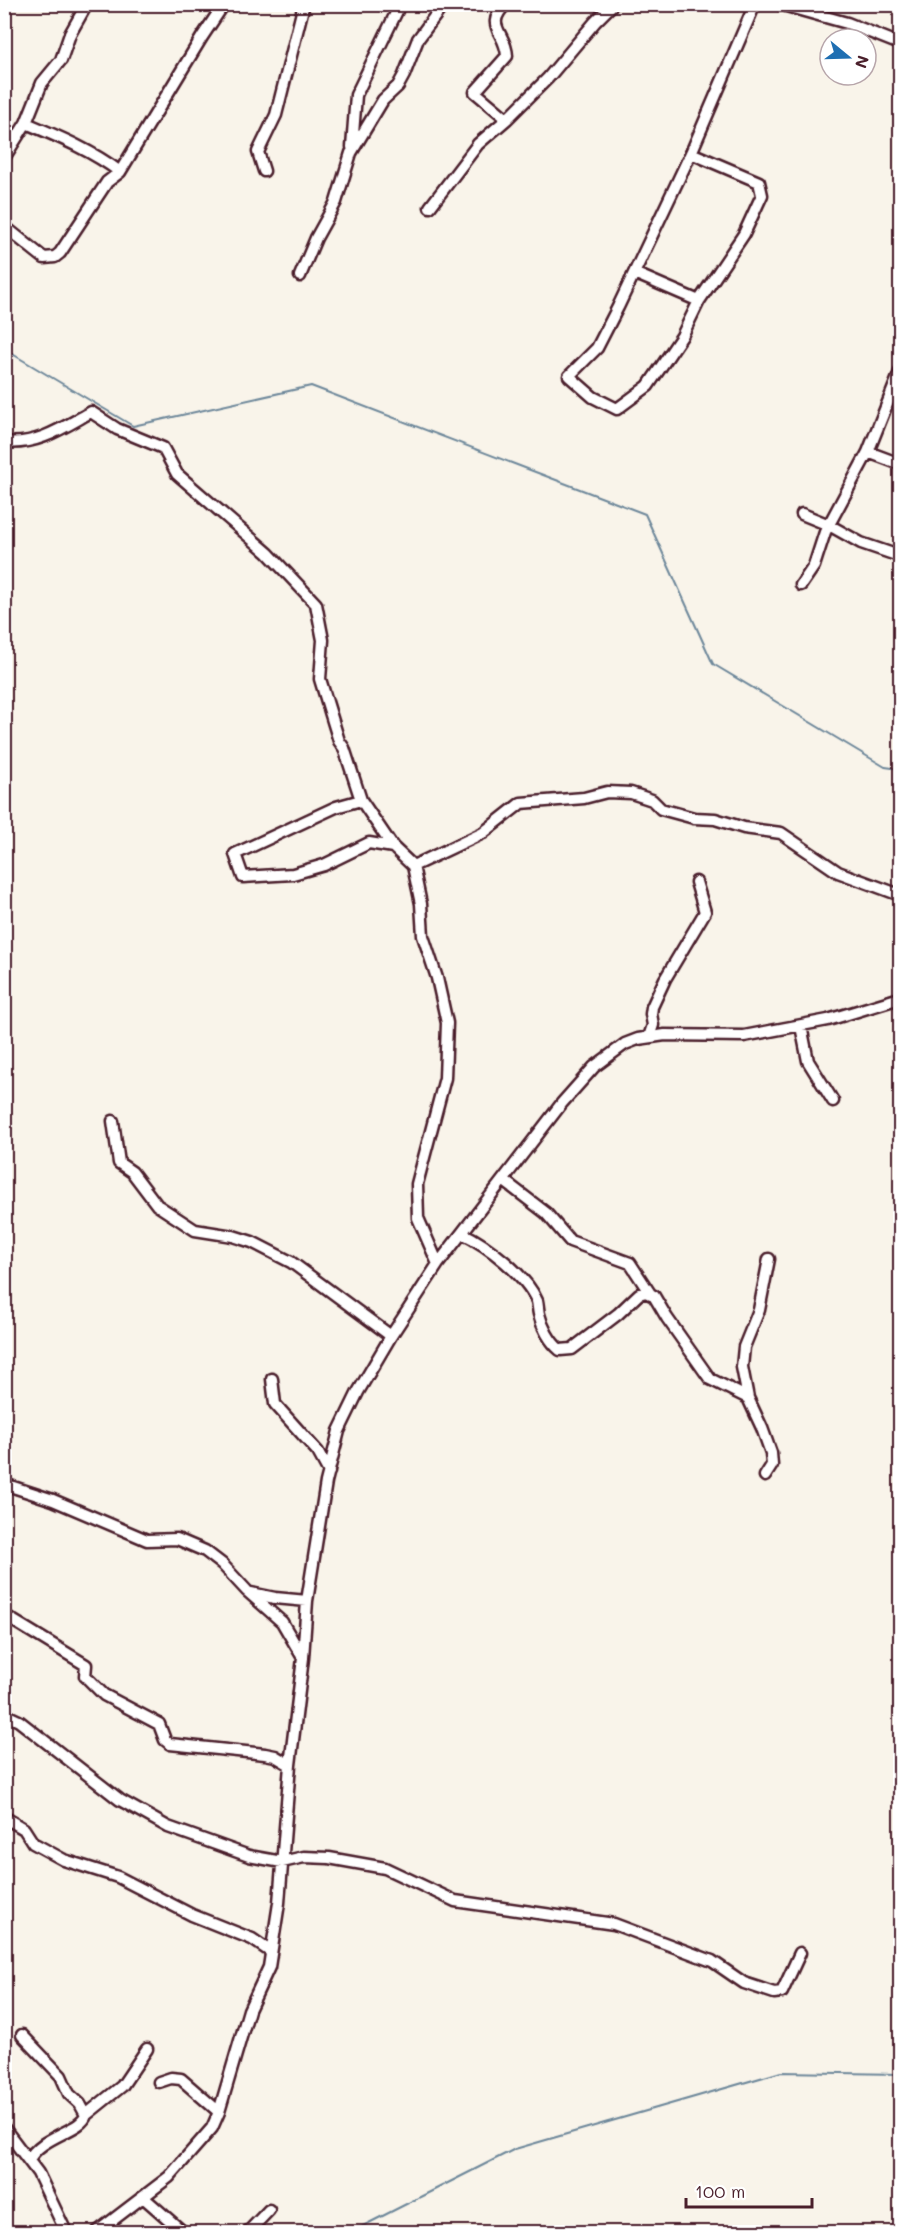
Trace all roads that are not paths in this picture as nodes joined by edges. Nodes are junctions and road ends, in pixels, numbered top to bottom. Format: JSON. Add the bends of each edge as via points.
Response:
{"nodes":[{"id":1,"x":87,"y":4,"type":"edge"},
{"id":2,"x":224,"y":4,"type":"edge"},
{"id":3,"x":304,"y":4,"type":"edge"},
{"id":4,"x":390,"y":4,"type":"edge"},
{"id":5,"x":444,"y":4,"type":"edge"},
{"id":6,"x":506,"y":4,"type":"edge"},
{"id":7,"x":613,"y":4,"type":"edge"},
{"id":8,"x":755,"y":4,"type":"edge"},
{"id":9,"x":779,"y":4,"type":"edge"},
{"id":10,"x":899,"y":40,"type":"edge"},
{"id":11,"x":507,"y":119,"type":"junction"},
{"id":12,"x":26,"y":123,"type":"junction"},
{"id":13,"x":351,"y":153,"type":"junction"},
{"id":14,"x":691,"y":153,"type":"junction"},
{"id":15,"x":4,"y":158,"type":"edge"},
{"id":16,"x":264,"y":171,"type":"dead end"},
{"id":17,"x":120,"y":172,"type":"junction"},
{"id":18,"x":430,"y":207,"type":"dead end"},
{"id":19,"x":4,"y":226,"type":"edge"},
{"id":20,"x":634,"y":273,"type":"junction"},
{"id":21,"x":300,"y":276,"type":"dead end"},
{"id":22,"x":699,"y":301,"type":"junction"},
{"id":23,"x":900,"y":372,"type":"edge"},
{"id":24,"x":4,"y":442,"type":"edge"},
{"id":25,"x":868,"y":452,"type":"junction"},
{"id":26,"x":900,"y":464,"type":"edge"},
{"id":27,"x":802,"y":514,"type":"dead end"},
{"id":28,"x":829,"y":525,"type":"junction"},
{"id":29,"x":899,"y":556,"type":"dead end"},
{"id":30,"x":801,"y":585,"type":"dead end"},
{"id":31,"x":361,"y":800,"type":"junction"},
{"id":32,"x":393,"y":847,"type":"junction"},
{"id":33,"x":412,"y":866,"type":"junction"},
{"id":34,"x":696,"y":882,"type":"dead end"},
{"id":35,"x":900,"y":895,"type":"edge"},
{"id":36,"x":900,"y":998,"type":"edge"},
{"id":37,"x":801,"y":1026,"type":"junction"},
{"id":38,"x":649,"y":1036,"type":"junction"},
{"id":39,"x":833,"y":1101,"type":"dead end"},
{"id":40,"x":113,"y":1121,"type":"dead end"},
{"id":41,"x":503,"y":1180,"type":"junction"},
{"id":42,"x":462,"y":1233,"type":"junction"},
{"id":43,"x":769,"y":1259,"type":"dead end"},
{"id":44,"x":438,"y":1264,"type":"junction"},
{"id":45,"x":651,"y":1295,"type":"junction"},
{"id":46,"x":391,"y":1336,"type":"junction"},
{"id":47,"x":272,"y":1379,"type":"dead end"},
{"id":48,"x":748,"y":1398,"type":"junction"},
{"id":49,"x":329,"y":1472,"type":"junction"},
{"id":50,"x":765,"y":1476,"type":"dead end"},
{"id":51,"x":4,"y":1484,"type":"edge"},
{"id":52,"x":247,"y":1591,"type":"junction"},
{"id":53,"x":307,"y":1601,"type":"junction"},
{"id":54,"x":4,"y":1615,"type":"edge"},
{"id":55,"x":303,"y":1658,"type":"junction"},
{"id":56,"x":4,"y":1714,"type":"edge"},
{"id":57,"x":290,"y":1765,"type":"junction"},
{"id":58,"x":4,"y":1816,"type":"edge"},
{"id":59,"x":282,"y":1862,"type":"junction"},
{"id":60,"x":271,"y":1952,"type":"junction"},
{"id":61,"x":800,"y":1953,"type":"dead end"},
{"id":62,"x":22,"y":2035,"type":"dead end"},
{"id":63,"x":147,"y":2049,"type":"dead end"},
{"id":64,"x":159,"y":2082,"type":"dead end"},
{"id":65,"x":219,"y":2112,"type":"junction"},
{"id":66,"x":86,"y":2115,"type":"junction"},
{"id":67,"x":4,"y":2128,"type":"edge"},
{"id":68,"x":28,"y":2160,"type":"junction"},
{"id":69,"x":143,"y":2197,"type":"junction"},
{"id":70,"x":269,"y":2210,"type":"dead end"},
{"id":71,"x":66,"y":2232,"type":"edge"},
{"id":72,"x":97,"y":2232,"type":"edge"},
{"id":73,"x":183,"y":2232,"type":"edge"},
{"id":74,"x":248,"y":2232,"type":"edge"}],
"edges":[{"from":1,"to":12,"type":"street","via":[[61,60],[42,82]]},
{"from":2,"to":17,"type":"street"},
{"from":3,"to":16,"type":"street","via":[[276,115],[258,152]]},
{"from":4,"to":13,"type":"street","via":[[397,11],[356,95]]},
{"from":5,"to":13,"type":"street","via":[[418,39],[405,75],[383,100]]},
{"from":6,"to":11,"type":"street","via":[[496,14],[495,26],[507,56],[475,92]]},
{"from":7,"to":11,"type":"street"},
{"from":8,"to":14,"type":"street"},
{"from":9,"to":10,"type":"street"},
{"from":11,"to":18,"type":"street","via":[[478,144]]},
{"from":12,"to":15,"type":"street"},
{"from":12,"to":17,"type":"street","via":[[104,159]]},
{"from":13,"to":21,"type":"street","via":[[336,202]]},
{"from":14,"to":20,"type":"street"},
{"from":14,"to":22,"type":"street","via":[[759,182],[762,195],[744,234]]},
{"from":17,"to":19,"type":"street","via":[[107,182],[54,257],[44,258]]},
{"from":20,"to":22,"type":"street"},
{"from":20,"to":22,"type":"street","via":[[597,348],[569,376],[593,398],[617,410],[648,386],[682,336]]},
{"from":23,"to":25,"type":"street"},
{"from":24,"to":31,"type":"street","via":[[33,441],[92,412],[117,429],[163,448],[177,474],[268,553],[316,604],[323,640],[320,679]]},
{"from":25,"to":26,"type":"street"},
{"from":25,"to":28,"type":"street"},
{"from":27,"to":28,"type":"street"},
{"from":28,"to":29,"type":"street","via":[[861,543]]},
{"from":28,"to":30,"type":"street","via":[[814,566]]},
{"from":31,"to":32,"type":"street"},
{"from":31,"to":32,"type":"street","via":[[336,807],[236,854],[243,877],[293,874],[324,865],[369,843]]},
{"from":32,"to":33,"type":"street"},
{"from":33,"to":35,"type":"street","via":[[483,833],[520,803],[584,798],[607,792],[631,793],[694,818],[781,833],[838,872]]},
{"from":33,"to":44,"type":"street","via":[[423,936],[447,1023],[444,1078],[417,1184],[418,1218]]},
{"from":34,"to":38,"type":"street","via":[[705,912],[652,1007]]},
{"from":36,"to":37,"type":"street"},
{"from":37,"to":38,"type":"street","via":[[744,1036]]},
{"from":37,"to":39,"type":"street","via":[[808,1061]]},
{"from":38,"to":41,"type":"street","via":[[625,1044],[594,1067]]},
{"from":40,"to":46,"type":"street","via":[[119,1163],[132,1172],[158,1205],[195,1230],[252,1242],[291,1262]]},
{"from":41,"to":42,"type":"street"},
{"from":41,"to":45,"type":"street","via":[[546,1213],[570,1241],[630,1263]]},
{"from":42,"to":44,"type":"street"},
{"from":42,"to":45,"type":"street","via":[[476,1239],[524,1280],[537,1301],[552,1344],[560,1350],[572,1349],[639,1294]]},
{"from":43,"to":48,"type":"street","via":[[759,1310],[744,1347],[742,1367]]},
{"from":44,"to":46,"type":"street"},
{"from":45,"to":48,"type":"street","via":[[710,1379]]},
{"from":46,"to":49,"type":"street","via":[[339,1431]]},
{"from":47,"to":49,"type":"street","via":[[275,1404],[318,1452]]},
{"from":48,"to":50,"type":"street","via":[[771,1453],[772,1465]]},
{"from":49,"to":53,"type":"street"},
{"from":51,"to":52,"type":"street","via":[[147,1540],[187,1542],[222,1564]]},
{"from":52,"to":53,"type":"street"},
{"from":52,"to":55,"type":"street","via":[[282,1622]]},
{"from":53,"to":55,"type":"street"},
{"from":54,"to":57,"type":"street","via":[[86,1665],[85,1676],[104,1695],[159,1724],[170,1744],[265,1754]]},
{"from":55,"to":57,"type":"street"},
{"from":56,"to":59,"type":"street","via":[[19,1721],[150,1819],[237,1853]]},
{"from":57,"to":59,"type":"street"},
{"from":58,"to":60,"type":"street","via":[[24,1829],[33,1843],[64,1860],[118,1877],[192,1915],[252,1939]]},
{"from":59,"to":60,"type":"street"},
{"from":59,"to":61,"type":"street","via":[[304,1857],[373,1865],[455,1901],[614,1924],[712,1961],[736,1979],[774,1993],[782,1992]]},
{"from":60,"to":65,"type":"street"},
{"from":62,"to":66,"type":"street","via":[[61,2076]]},
{"from":63,"to":66,"type":"street","via":[[122,2086]]},
{"from":64,"to":65,"type":"street","via":[[181,2079]]},
{"from":65,"to":69,"type":"street","via":[[201,2143],[169,2177]]},
{"from":66,"to":68,"type":"street","via":[[81,2123],[39,2145]]},
{"from":67,"to":68,"type":"street"},
{"from":68,"to":71,"type":"street"},
{"from":69,"to":72,"type":"street"},
{"from":69,"to":73,"type":"street"},
{"from":70,"to":74,"type":"street"}]}
